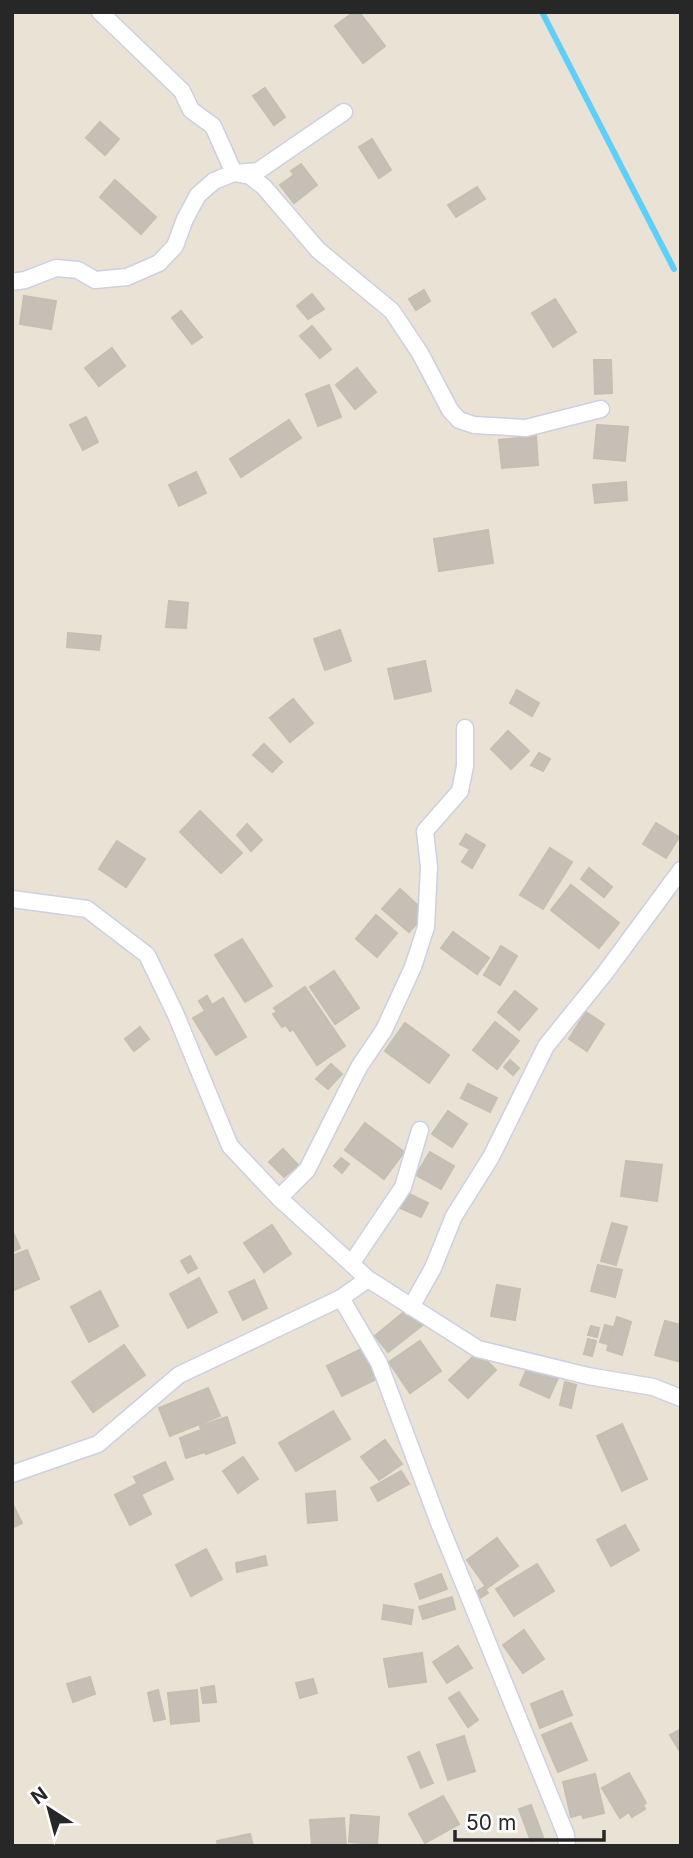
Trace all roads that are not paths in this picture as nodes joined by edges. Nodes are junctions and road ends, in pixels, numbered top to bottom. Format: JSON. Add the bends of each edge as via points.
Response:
{"nodes":[{"id":1,"x":100,"y":12,"type":"edge"},
{"id":2,"x":344,"y":112,"type":"dead end"},
{"id":3,"x":234,"y":173,"type":"junction"},
{"id":4,"x":12,"y":282,"type":"edge"},
{"id":5,"x":601,"y":409,"type":"dead end"},
{"id":6,"x":465,"y":728,"type":"dead end"},
{"id":7,"x":681,"y":870,"type":"edge"},
{"id":8,"x":12,"y":899,"type":"edge"},
{"id":9,"x":420,"y":1130,"type":"dead end"},
{"id":10,"x":279,"y":1198,"type":"junction"},
{"id":11,"x":351,"y":1264,"type":"junction"},
{"id":12,"x":368,"y":1279,"type":"junction"},
{"id":13,"x":341,"y":1298,"type":"junction"},
{"id":14,"x":411,"y":1307,"type":"junction"},
{"id":15,"x":681,"y":1398,"type":"edge"},
{"id":16,"x":12,"y":1474,"type":"edge"},
{"id":17,"x":567,"y":1846,"type":"edge"}],
"edges":[{"from":1,"to":3,"type":"street","via":[[182,91],[191,110],[213,125]]},
{"from":2,"to":3,"type":"street","via":[[258,171]]},
{"from":3,"to":4,"type":"street","via":[[214,181],[198,195],[175,246],[159,263],[127,276],[95,280],[78,270],[56,268]]},
{"from":3,"to":5,"type":"street","via":[[250,176],[264,187],[318,250],[392,311],[459,420],[526,428]]},
{"from":6,"to":10,"type":"street","via":[[460,791],[425,831],[429,867],[426,927],[412,967],[384,1030],[359,1067],[307,1170]]},
{"from":7,"to":14,"type":"street","via":[[546,1046],[491,1157],[454,1216]]},
{"from":8,"to":10,"type":"street","via":[[87,909],[147,955],[230,1146]]},
{"from":9,"to":11,"type":"street","via":[[403,1187]]},
{"from":10,"to":11,"type":"street"},
{"from":11,"to":12,"type":"street"},
{"from":12,"to":13,"type":"street"},
{"from":12,"to":14,"type":"street"},
{"from":13,"to":16,"type":"street","via":[[179,1375],[98,1444]]},
{"from":13,"to":17,"type":"street","via":[[379,1363]]},
{"from":14,"to":15,"type":"street","via":[[478,1349],[653,1387]]}]}
